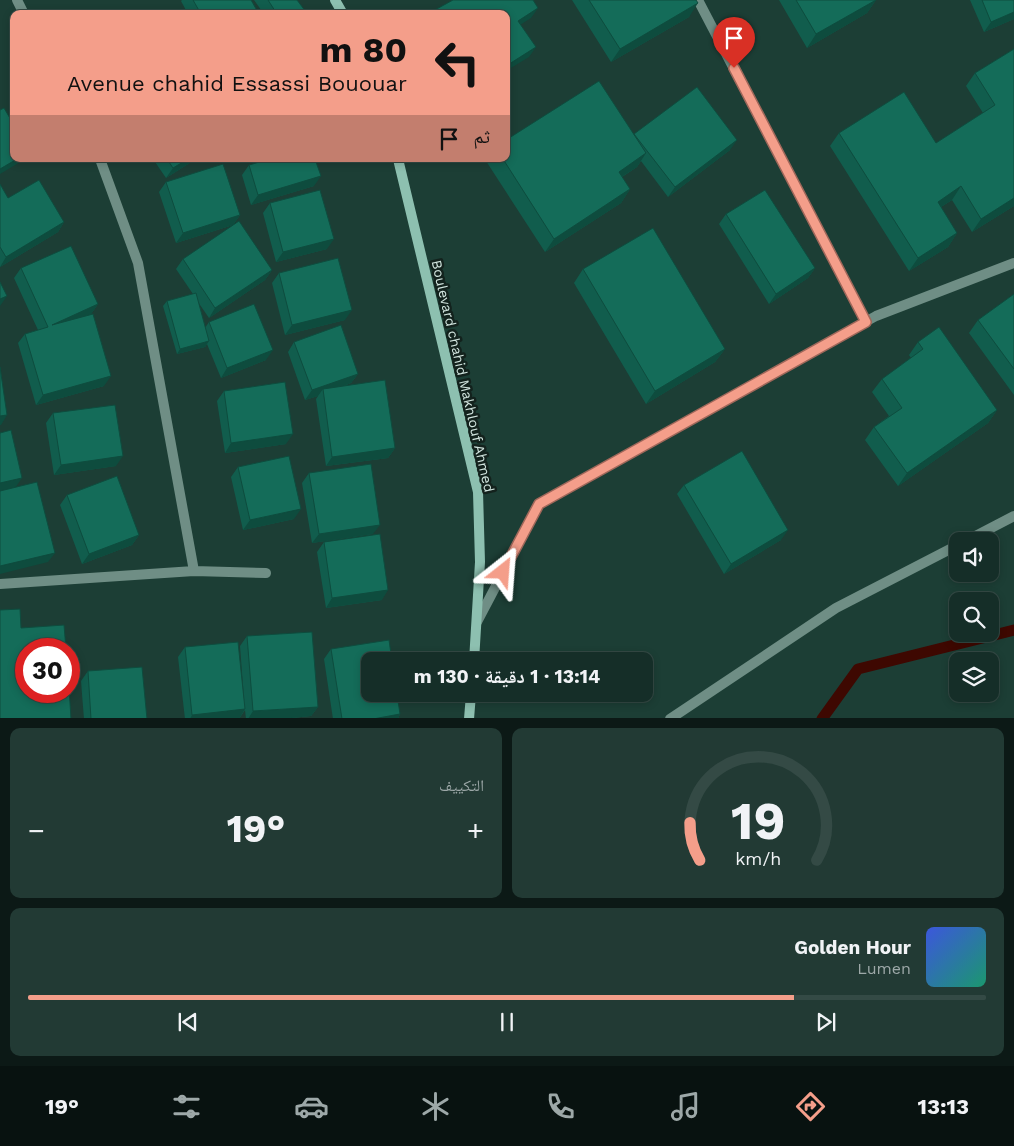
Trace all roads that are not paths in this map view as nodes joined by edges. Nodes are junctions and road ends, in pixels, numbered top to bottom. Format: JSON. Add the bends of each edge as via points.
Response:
{"nodes":[{"id":1,"x":698,"y":0,"type":"edge"},
{"id":2,"x":101,"y":162,"type":"edge"},
{"id":3,"x":399,"y":162,"type":"edge"},
{"id":4,"x":1014,"y":263,"type":"edge"},
{"id":5,"x":866,"y":322,"type":"junction"},
{"id":6,"x":1014,"y":516,"type":"edge"},
{"id":7,"x":983,"y":532,"type":"edge"},
{"id":8,"x":949,"y":550,"type":"edge"},
{"id":9,"x":194,"y":572,"type":"junction"},
{"id":10,"x":266,"y":574,"type":"dead end"},
{"id":11,"x":0,"y":584,"type":"edge"},
{"id":12,"x":477,"y":622,"type":"junction"},
{"id":13,"x":475,"y":652,"type":"edge"},
{"id":14,"x":470,"y":702,"type":"edge"},
{"id":15,"x":469,"y":718,"type":"edge"},
{"id":16,"x":670,"y":718,"type":"edge"}],
"edges":[{"from":1,"to":5,"type":"street"},
{"from":2,"to":9,"type":"street","via":[[138,263]]},
{"from":3,"to":12,"type":"main road","name":"Boulevard chahid Makhlouf Ahmed","via":[[478,492],[480,562]]},
{"from":4,"to":5,"type":"street"},
{"from":5,"to":12,"type":"street","via":[[539,504]]},
{"from":6,"to":7,"type":"street"},
{"from":8,"to":16,"type":"street","via":[[836,608]]},
{"from":9,"to":10,"type":"street"},
{"from":9,"to":11,"type":"street"},
{"from":12,"to":13,"type":"main road","name":"Boulevard chahid Makhlouf Ahmed"},
{"from":14,"to":15,"type":"main road"}]}
